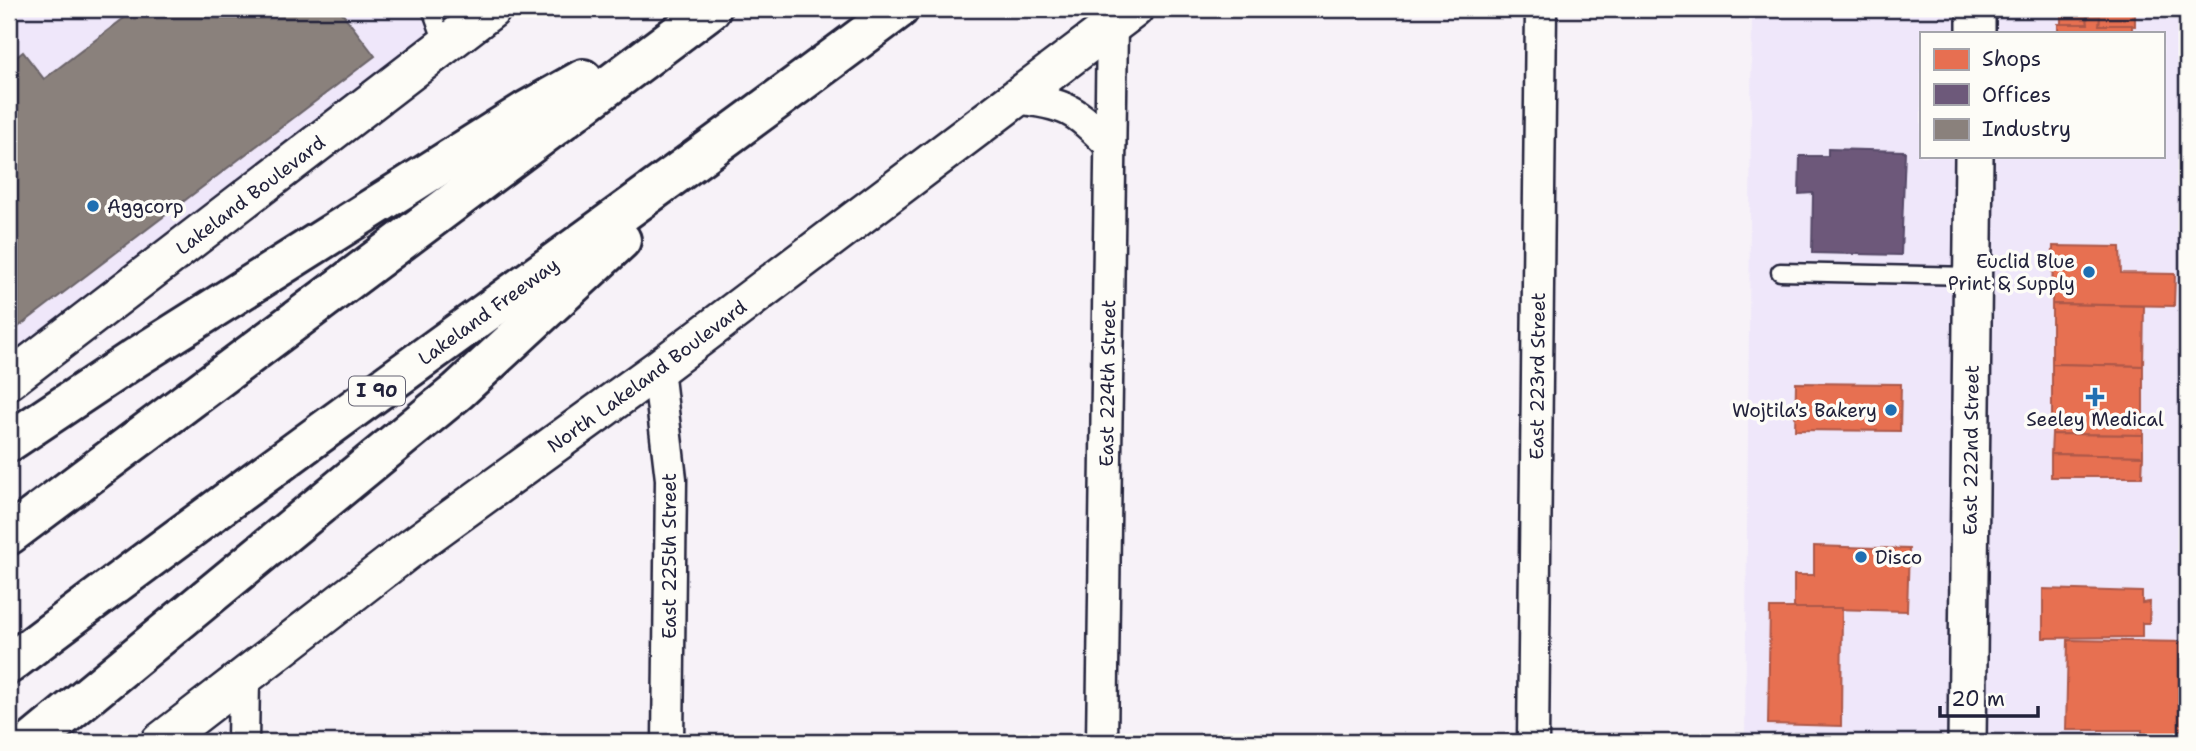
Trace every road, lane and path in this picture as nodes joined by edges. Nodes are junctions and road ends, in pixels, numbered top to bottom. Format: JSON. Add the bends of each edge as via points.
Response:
{"nodes":[{"id":1,"x":431,"y":9,"type":"edge"},
{"id":2,"x":492,"y":9,"type":"edge"},
{"id":3,"x":709,"y":9,"type":"edge"},
{"id":4,"x":899,"y":9,"type":"edge"},
{"id":5,"x":1541,"y":9,"type":"edge"},
{"id":6,"x":1976,"y":9,"type":"edge"},
{"id":7,"x":1123,"y":17,"type":"edge"},
{"id":8,"x":1976,"y":32,"type":"edge"},
{"id":9,"x":444,"y":45,"type":"junction"},
{"id":10,"x":1016,"y":98,"type":"junction"},
{"id":11,"x":749,"y":122,"type":"junction"},
{"id":12,"x":1110,"y":145,"type":"junction"},
{"id":13,"x":1974,"y":158,"type":"edge"},
{"id":14,"x":1780,"y":272,"type":"dead end"},
{"id":15,"x":1972,"y":276,"type":"junction"},
{"id":16,"x":658,"y":369,"type":"junction"},
{"id":17,"x":9,"y":380,"type":"edge"},
{"id":18,"x":9,"y":442,"type":"edge"},
{"id":19,"x":9,"y":535,"type":"edge"},
{"id":20,"x":9,"y":664,"type":"edge"},
{"id":21,"x":244,"y":679,"type":"junction"},
{"id":22,"x":32,"y":742,"type":"edge"},
{"id":23,"x":160,"y":742,"type":"edge"},
{"id":24,"x":243,"y":742,"type":"edge"},
{"id":25,"x":668,"y":742,"type":"edge"},
{"id":26,"x":1102,"y":742,"type":"edge"},
{"id":27,"x":1533,"y":742,"type":"edge"},
{"id":28,"x":1967,"y":742,"type":"edge"}],
"edges":[{"from":1,"to":9,"type":"lane"},
{"from":2,"to":9,"type":"street","name":"Lakeland Boulevard"},
{"from":3,"to":18,"type":"highway","via":[[526,111]]},
{"from":3,"to":19,"type":"highway"},
{"from":4,"to":11,"type":"highway","name":"Lakeland Freeway","number":"I 90"},
{"from":5,"to":27,"type":"street","name":"East 223rd Street"},
{"from":6,"to":8,"type":"street"},
{"from":7,"to":10,"type":"street","name":"North Lakeland Boulevard"},
{"from":7,"to":12,"type":"street","name":"East 224th Street"},
{"from":9,"to":17,"type":"street","name":"Lakeland Boulevard"},
{"from":10,"to":12,"type":"street","via":[[1049,102],[1079,114]]},
{"from":10,"to":16,"type":"street","name":"North Lakeland Boulevard"},
{"from":11,"to":20,"type":"highway","name":"Lakeland Freeway","number":"I 90","via":[[188,528]]},
{"from":11,"to":22,"type":"highway","via":[[458,391]]},
{"from":12,"to":26,"type":"street","name":"East 224th Street"},
{"from":13,"to":15,"type":"street","name":"East 222nd Street"},
{"from":14,"to":15,"type":"lane"},
{"from":15,"to":28,"type":"street","name":"East 222nd Street"},
{"from":16,"to":21,"type":"street","name":"North Lakeland Boulevard","via":[[411,548]]},
{"from":16,"to":25,"type":"street","name":"East 225th Street","via":[[671,479]]},
{"from":21,"to":23,"type":"street","name":"North Lakeland Boulevard"},
{"from":21,"to":24,"type":"street"}]}
